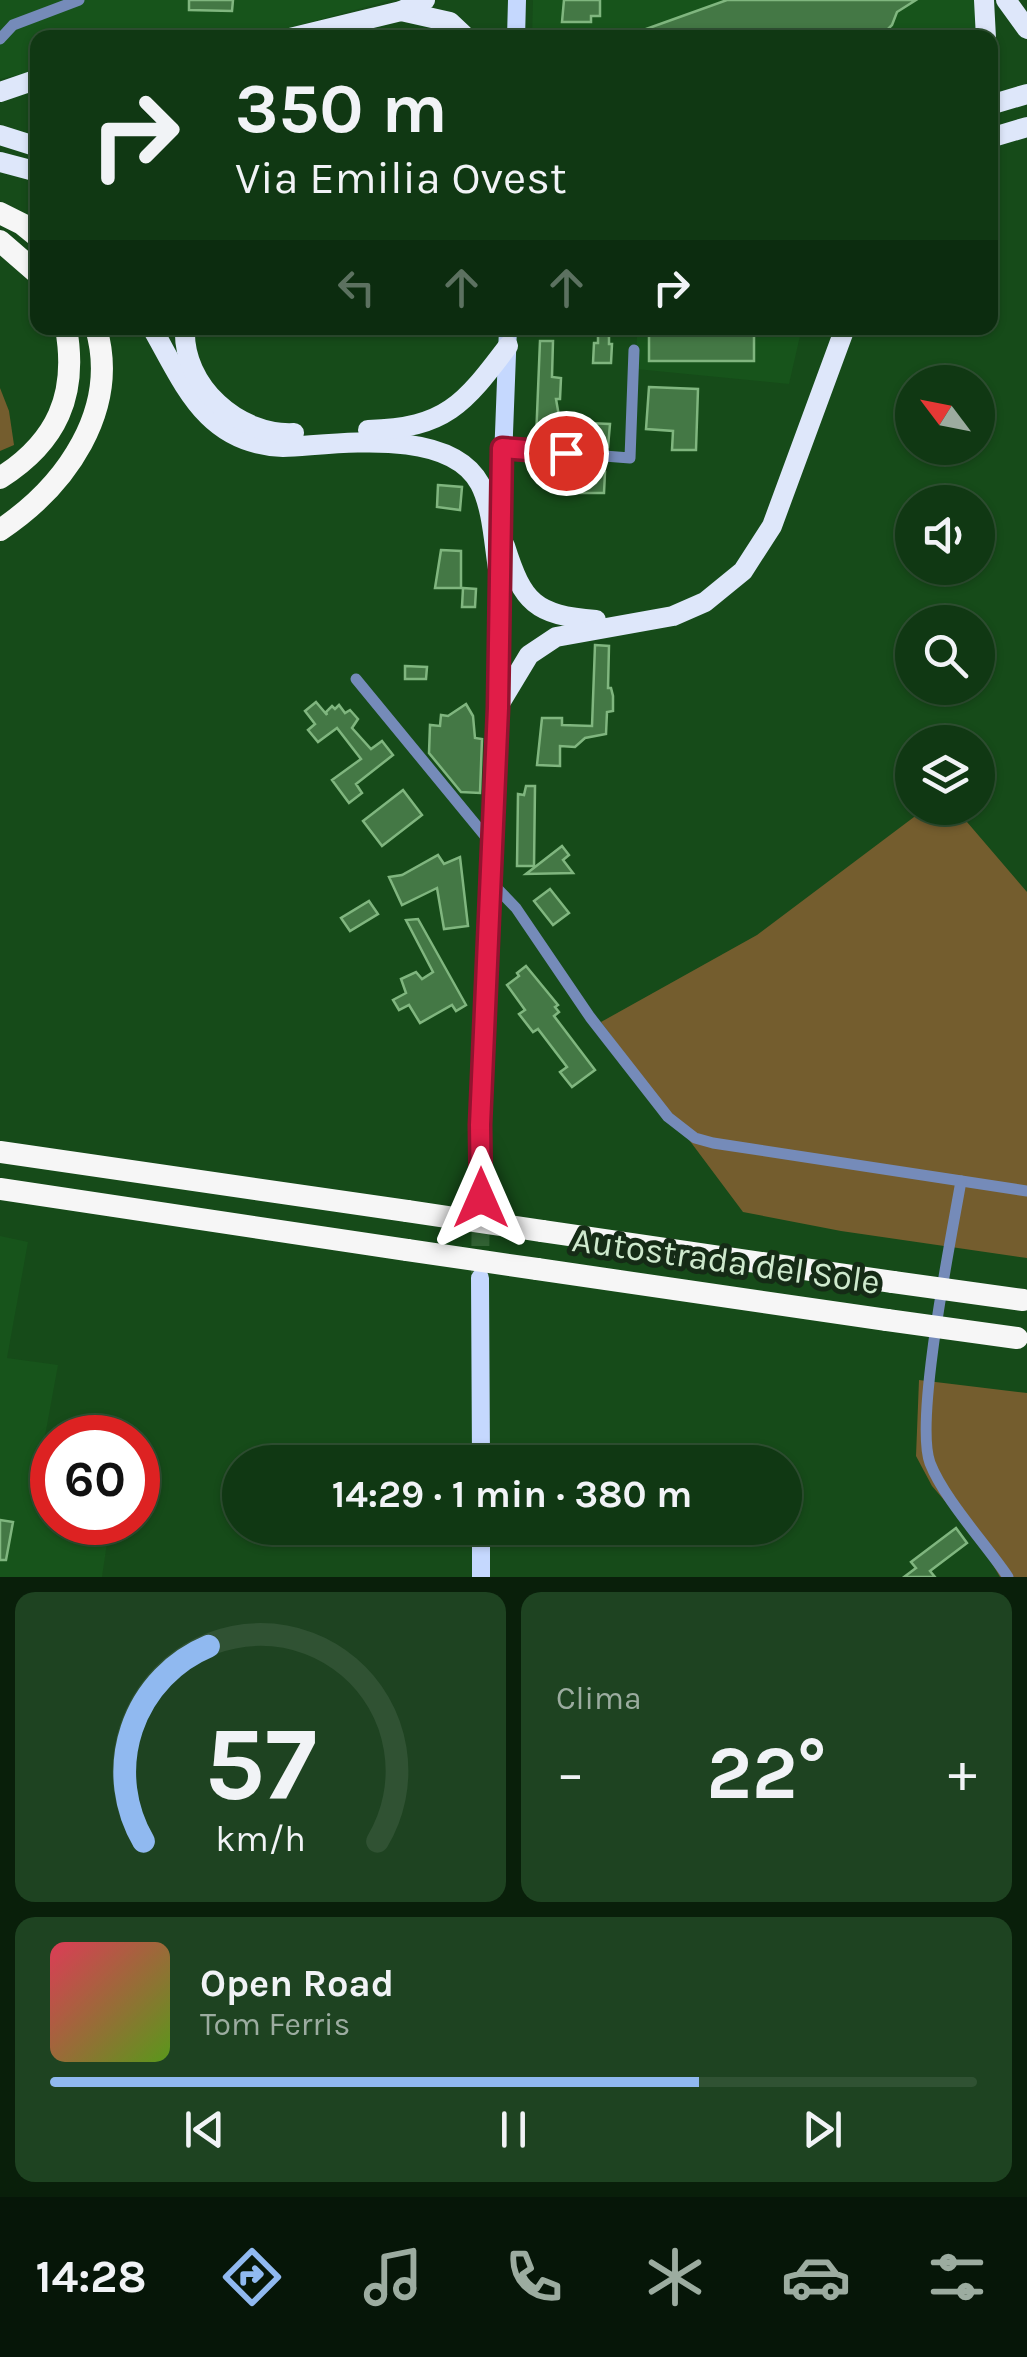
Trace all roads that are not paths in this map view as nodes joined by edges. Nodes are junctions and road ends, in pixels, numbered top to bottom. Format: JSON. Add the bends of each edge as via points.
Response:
{"nodes":[{"id":1,"x":79,"y":0,"type":"edge"},
{"id":2,"x":426,"y":0,"type":"edge"},
{"id":3,"x":517,"y":0,"type":"edge"},
{"id":4,"x":984,"y":0,"type":"edge"},
{"id":5,"x":1006,"y":0,"type":"edge"},
{"id":6,"x":401,"y":10,"type":"junction"},
{"id":7,"x":1027,"y":29,"type":"edge"},
{"id":8,"x":322,"y":30,"type":"edge"},
{"id":9,"x":458,"y":30,"type":"edge"},
{"id":10,"x":516,"y":30,"type":"edge"},
{"id":11,"x":986,"y":30,"type":"edge"},
{"id":12,"x":0,"y":39,"type":"edge"},
{"id":13,"x":30,"y":82,"type":"edge"},
{"id":14,"x":0,"y":92,"type":"edge"},
{"id":15,"x":1027,"y":94,"type":"edge"},
{"id":16,"x":998,"y":103,"type":"edge"},
{"id":17,"x":1027,"y":116,"type":"edge"},
{"id":18,"x":998,"y":125,"type":"edge"},
{"id":19,"x":1027,"y":127,"type":"edge"},
{"id":20,"x":0,"y":135,"type":"edge"},
{"id":21,"x":998,"y":136,"type":"edge"},
{"id":22,"x":30,"y":144,"type":"edge"},
{"id":23,"x":4,"y":164,"type":"edge"},
{"id":24,"x":30,"y":170,"type":"edge"},
{"id":25,"x":30,"y":177,"type":"edge"},
{"id":26,"x":0,"y":212,"type":"edge"},
{"id":27,"x":30,"y":230,"type":"edge"},
{"id":28,"x":0,"y":241,"type":"edge"},
{"id":29,"x":30,"y":267,"type":"edge"},
{"id":30,"x":67,"y":335,"type":"edge"},
{"id":31,"x":97,"y":335,"type":"edge"},
{"id":32,"x":156,"y":335,"type":"edge"},
{"id":33,"x":186,"y":335,"type":"edge"},
{"id":34,"x":839,"y":335,"type":"edge"},
{"id":35,"x":508,"y":336,"type":"edge"},
{"id":36,"x":634,"y":350,"type":"dead end"},
{"id":37,"x":502,"y":448,"type":"junction"},
{"id":38,"x":2,"y":476,"type":"edge"},
{"id":39,"x":500,"y":528,"type":"junction"},
{"id":40,"x":0,"y":530,"type":"edge"},
{"id":41,"x":499,"y":575,"type":"junction"},
{"id":42,"x":638,"y":623,"type":"junction"},
{"id":43,"x":356,"y":679,"type":"dead end"},
{"id":44,"x":498,"y":708,"type":"junction"},
{"id":45,"x":491,"y":844,"type":"junction"},
{"id":46,"x":489,"y":880,"type":"junction"},
{"id":47,"x":1,"y":1152,"type":"edge"},
{"id":48,"x":961,"y":1181,"type":"junction"},
{"id":49,"x":0,"y":1189,"type":"edge"},
{"id":50,"x":1027,"y":1191,"type":"edge"},
{"id":51,"x":481,"y":1198,"type":"tunnel mouth"},
{"id":52,"x":480,"y":1278,"type":"tunnel mouth"},
{"id":53,"x":1025,"y":1300,"type":"edge"},
{"id":54,"x":1022,"y":1339,"type":"edge"},
{"id":55,"x":480,"y":1445,"type":"edge"},
{"id":56,"x":480,"y":1545,"type":"edge"},
{"id":57,"x":480,"y":1577,"type":"edge"},
{"id":58,"x":1008,"y":1577,"type":"edge"}],
"edges":[{"from":1,"to":12,"type":"street","via":[[13,25]]},
{"from":2,"to":6,"type":"highway"},
{"from":3,"to":10,"type":"main road"},
{"from":4,"to":11,"type":"highway"},
{"from":5,"to":7,"type":"highway"},
{"from":6,"to":8,"type":"highway"},
{"from":6,"to":9,"type":"highway"},
{"from":13,"to":14,"type":"highway"},
{"from":15,"to":16,"type":"highway"},
{"from":17,"to":18,"type":"highway"},
{"from":19,"to":21,"type":"highway"},
{"from":20,"to":22,"type":"highway"},
{"from":23,"to":24,"type":"highway"},
{"from":23,"to":25,"type":"highway"},
{"from":26,"to":27,"type":"highway"},
{"from":28,"to":29,"type":"highway"},
{"from":30,"to":38,"type":"highway","via":[[70,364],[62,408],[46,440]]},
{"from":31,"to":40,"type":"highway","via":[[99,386],[84,444],[40,498]]},
{"from":32,"to":41,"type":"highway","via":[[200,409],[236,438],[265,446],[404,444],[465,467],[486,502]]},
{"from":33,"to":35,"type":"highway","via":[[193,369],[221,407],[257,429],[280,434],[395,429],[434,419],[468,397]]},
{"from":34,"to":42,"type":"highway","via":[[772,526],[754,558],[705,602]]},
{"from":35,"to":37,"type":"main road"},
{"from":36,"to":37,"type":"street","via":[[630,458]]},
{"from":37,"to":39,"type":"main road"},
{"from":39,"to":41,"type":"main road"},
{"from":39,"to":42,"type":"highway","via":[[519,586],[534,604],[568,618]]},
{"from":41,"to":44,"type":"main road"},
{"from":42,"to":44,"type":"highway","via":[[574,632],[542,645],[519,669]]},
{"from":43,"to":45,"type":"street"},
{"from":44,"to":45,"type":"main road"},
{"from":45,"to":46,"type":"main road"},
{"from":46,"to":48,"type":"street","via":[[682,1131],[713,1143]]},
{"from":46,"to":51,"type":"main road"},
{"from":47,"to":53,"type":"highway","name":"Autostrada del Sole","bridge":true},
{"from":48,"to":50,"type":"street"},
{"from":48,"to":58,"type":"street","via":[[926,1447],[940,1481]]},
{"from":49,"to":54,"type":"highway","name":"Autostrada del Sole","bridge":true},
{"from":52,"to":55,"type":"main road"},
{"from":56,"to":57,"type":"main road"}]}
